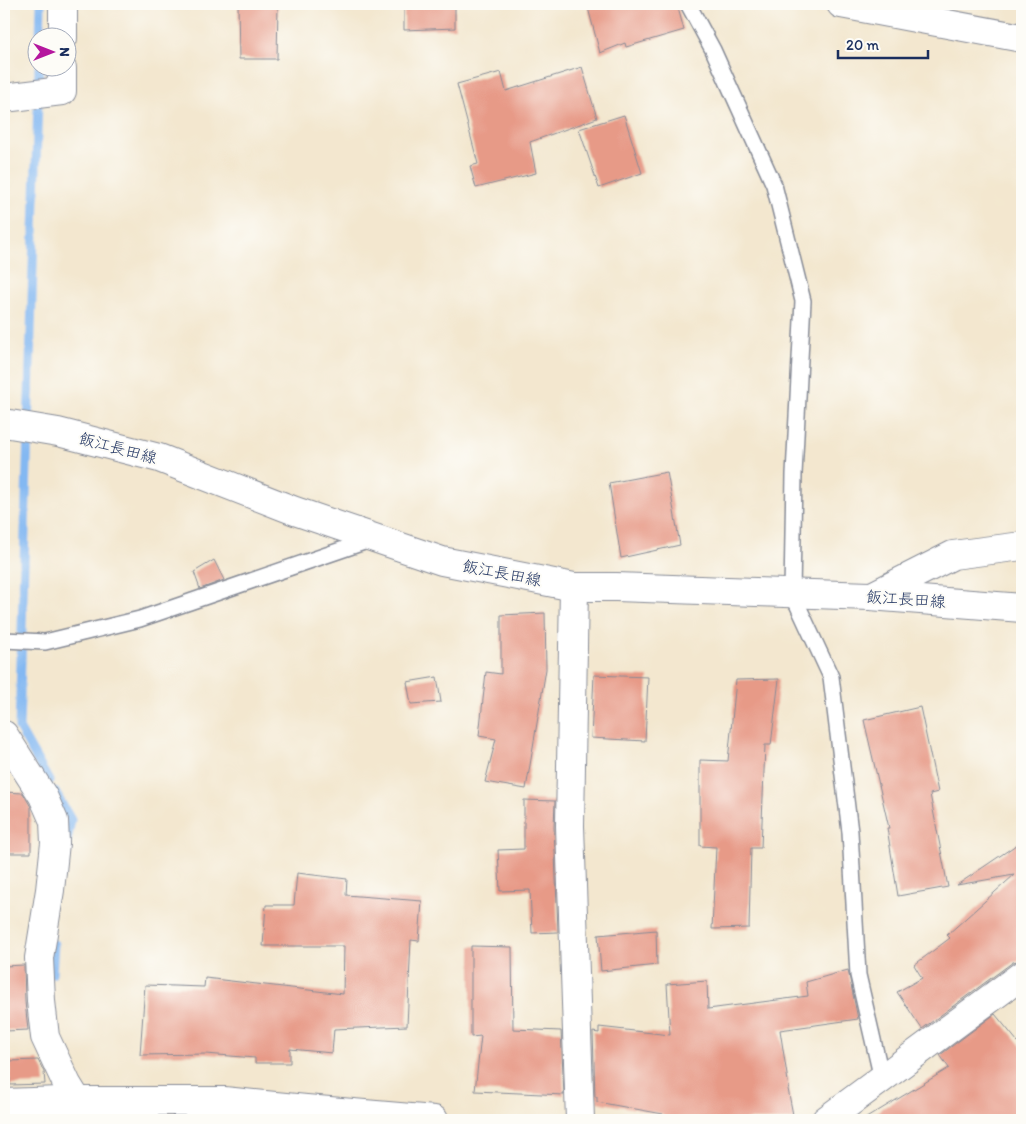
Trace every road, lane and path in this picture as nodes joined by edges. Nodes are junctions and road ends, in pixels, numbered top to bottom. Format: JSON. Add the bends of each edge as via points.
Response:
{"nodes":[{"id":1,"x":63,"y":4,"type":"edge"},
{"id":2,"x":688,"y":4,"type":"edge"},
{"id":3,"x":841,"y":4,"type":"edge"},
{"id":4,"x":62,"y":28,"type":"edge"},
{"id":5,"x":1022,"y":38,"type":"edge"},
{"id":6,"x":62,"y":78,"type":"edge"},
{"id":7,"x":4,"y":98,"type":"edge"},
{"id":8,"x":4,"y":424,"type":"edge"},
{"id":9,"x":375,"y":538,"type":"junction"},
{"id":10,"x":1022,"y":546,"type":"edge"},
{"id":11,"x":574,"y":587,"type":"junction"},
{"id":12,"x":792,"y":593,"type":"junction"},
{"id":13,"x":870,"y":596,"type":"junction"},
{"id":14,"x":1022,"y":608,"type":"edge"},
{"id":15,"x":4,"y":640,"type":"edge"},
{"id":16,"x":4,"y":735,"type":"edge"},
{"id":17,"x":1022,"y":975,"type":"edge"},
{"id":18,"x":882,"y":1079,"type":"junction"},
{"id":19,"x":78,"y":1102,"type":"junction"},
{"id":20,"x":12,"y":1109,"type":"edge"},
{"id":21,"x":434,"y":1120,"type":"edge"},
{"id":22,"x":580,"y":1120,"type":"edge"},
{"id":23,"x":826,"y":1120,"type":"edge"}],
"edges":[{"from":1,"to":4,"type":"street"},
{"from":2,"to":12,"type":"lane","via":[[713,50],[774,185],[803,301]]},
{"from":3,"to":5,"type":"street"},
{"from":6,"to":7,"type":"street","via":[[62,91]]},
{"from":8,"to":9,"type":"street","name":"飯江長田線","via":[[58,432],[159,458]]},
{"from":9,"to":11,"type":"street","name":"飯江長田線","via":[[442,561]]},
{"from":9,"to":15,"type":"lane","via":[[140,619],[45,642]]},
{"from":10,"to":13,"type":"street","via":[[953,555]]},
{"from":11,"to":12,"type":"street","name":"飯江長田線"},
{"from":11,"to":22,"type":"street","via":[[570,826]]},
{"from":12,"to":13,"type":"street","name":"飯江長田線"},
{"from":12,"to":18,"type":"lane","via":[[831,677],[850,832],[858,976]]},
{"from":13,"to":14,"type":"street","name":"飯江長田線"},
{"from":16,"to":19,"type":"street","via":[[43,796],[54,821],[50,890],[38,958],[40,1001],[44,1036]]},
{"from":17,"to":18,"type":"street"},
{"from":18,"to":23,"type":"street"},
{"from":19,"to":20,"type":"street","via":[[61,1101]]},
{"from":19,"to":21,"type":"street","via":[[224,1101]]}]}
